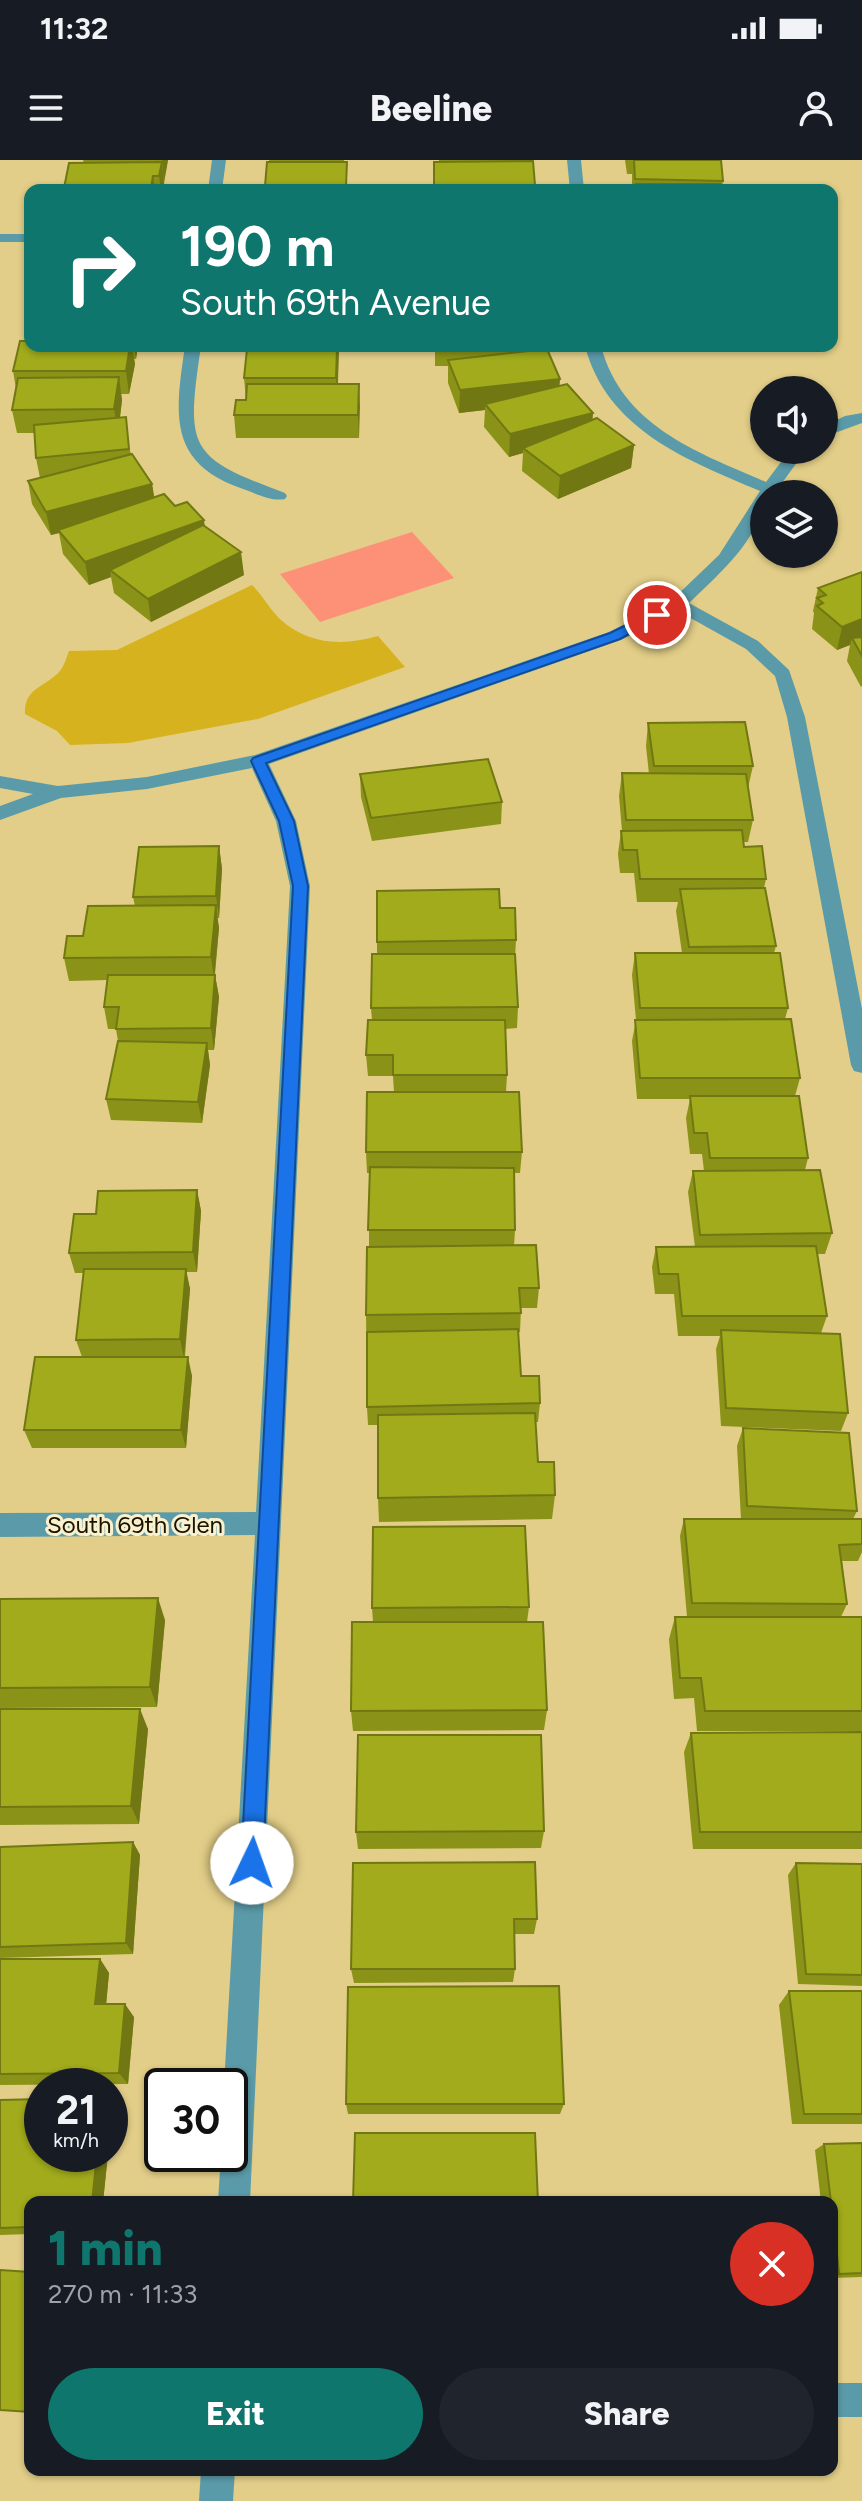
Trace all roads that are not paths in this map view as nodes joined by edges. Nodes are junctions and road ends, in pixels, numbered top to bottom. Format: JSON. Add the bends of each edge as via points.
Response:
{"nodes":[{"id":1,"x":219,"y":160,"type":"edge"},
{"id":2,"x":574,"y":160,"type":"edge"},
{"id":3,"x":216,"y":184,"type":"edge"},
{"id":4,"x":576,"y":184,"type":"edge"},
{"id":5,"x":0,"y":238,"type":"edge"},
{"id":6,"x":24,"y":238,"type":"edge"},
{"id":7,"x":192,"y":352,"type":"edge"},
{"id":8,"x":595,"y":352,"type":"edge"},
{"id":9,"x":862,"y":418,"type":"edge"},
{"id":10,"x":838,"y":425,"type":"edge"},
{"id":11,"x":750,"y":485,"type":"edge"},
{"id":12,"x":279,"y":496,"type":"dead end"},
{"id":13,"x":750,"y":519,"type":"edge"},
{"id":14,"x":678,"y":604,"type":"junction"},
{"id":15,"x":258,"y":761,"type":"junction"},
{"id":16,"x":0,"y":782,"type":"edge"},
{"id":17,"x":59,"y":792,"type":"junction"},
{"id":18,"x":0,"y":813,"type":"edge"},
{"id":19,"x":862,"y":1065,"type":"edge"},
{"id":20,"x":270,"y":1523,"type":"junction"},
{"id":21,"x":0,"y":1525,"type":"edge"},
{"id":22,"x":234,"y":2196,"type":"edge"},
{"id":23,"x":838,"y":2400,"type":"edge"},
{"id":24,"x":862,"y":2400,"type":"edge"},
{"id":25,"x":218,"y":2476,"type":"edge"},
{"id":26,"x":216,"y":2501,"type":"edge"}],
"edges":[{"from":1,"to":3,"type":"street"},
{"from":2,"to":4,"type":"street"},
{"from":5,"to":6,"type":"street"},
{"from":7,"to":12,"type":"street","via":[[185,406],[189,441],[212,469]]},
{"from":8,"to":11,"type":"street","via":[[605,383],[627,409],[658,435]]},
{"from":9,"to":10,"type":"street"},
{"from":13,"to":14,"type":"street","via":[[726,558]]},
{"from":14,"to":15,"type":"street","via":[[615,636]]},
{"from":14,"to":19,"type":"street","via":[[752,645],[783,674],[796,717]]},
{"from":15,"to":17,"type":"street","via":[[147,783]]},
{"from":15,"to":20,"type":"street","via":[[286,821],[300,886]]},
{"from":16,"to":17,"type":"street"},
{"from":17,"to":18,"type":"street"},
{"from":20,"to":21,"type":"street","name":"South 69th Glen"},
{"from":20,"to":22,"type":"street"},
{"from":23,"to":24,"type":"street"},
{"from":25,"to":26,"type":"street"}]}
